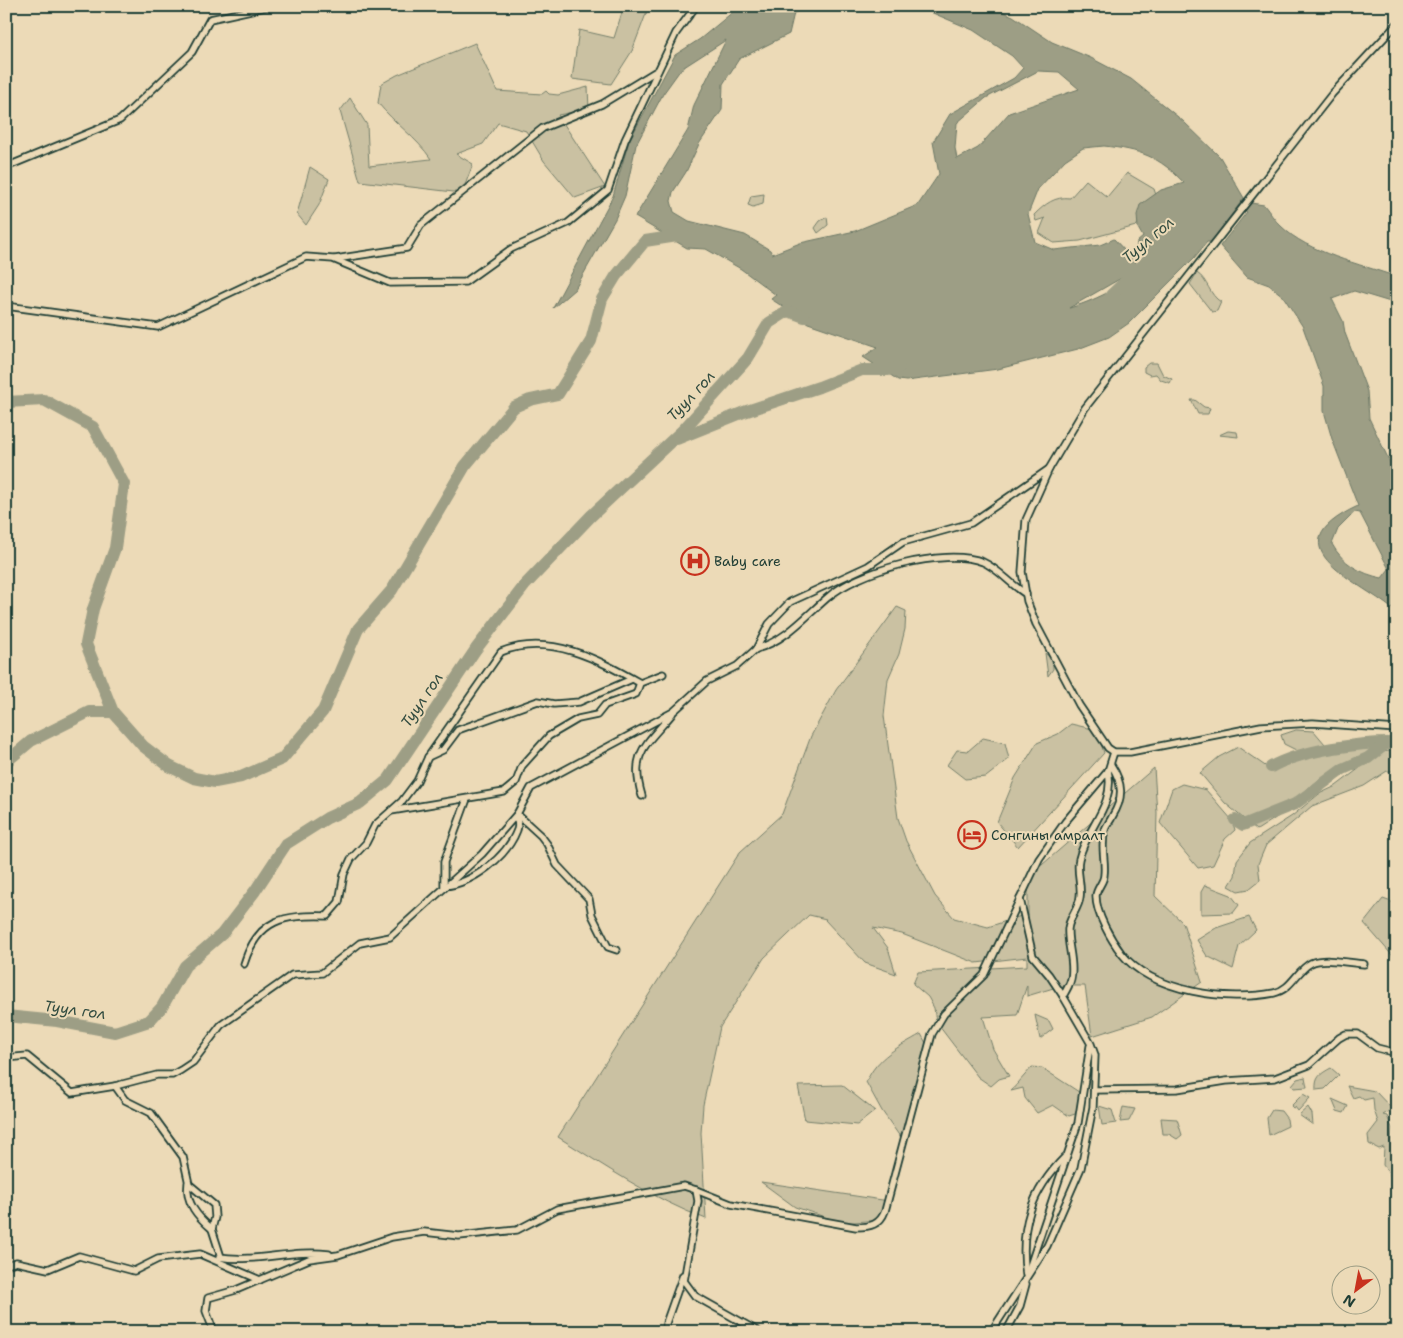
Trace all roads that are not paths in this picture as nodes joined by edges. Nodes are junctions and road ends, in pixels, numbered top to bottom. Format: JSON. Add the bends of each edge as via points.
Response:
{"nodes":[{"id":1,"x":270,"y":6,"type":"edge"},
{"id":2,"x":696,"y":6,"type":"edge"},
{"id":3,"x":1397,"y":24,"type":"edge"},
{"id":4,"x":658,"y":70,"type":"junction"},
{"id":5,"x":6,"y":167,"type":"edge"},
{"id":6,"x":333,"y":259,"type":"junction"},
{"id":7,"x":6,"y":306,"type":"edge"},
{"id":8,"x":1049,"y":469,"type":"junction"},
{"id":9,"x":1026,"y":594,"type":"junction"},
{"id":10,"x":756,"y":649,"type":"junction"},
{"id":11,"x":663,"y":674,"type":"dead end"},
{"id":12,"x":632,"y":678,"type":"junction"},
{"id":13,"x":640,"y":683,"type":"junction"},
{"id":14,"x":673,"y":712,"type":"junction"},
{"id":15,"x":1397,"y":729,"type":"edge"},
{"id":16,"x":1114,"y":752,"type":"junction"},
{"id":17,"x":428,"y":757,"type":"junction"},
{"id":18,"x":1109,"y":768,"type":"junction"},
{"id":19,"x":642,"y":796,"type":"dead end"},
{"id":20,"x":466,"y":799,"type":"junction"},
{"id":21,"x":391,"y":810,"type":"junction"},
{"id":22,"x":517,"y":814,"type":"junction"},
{"id":23,"x":444,"y":886,"type":"junction"},
{"id":24,"x":1020,"y":899,"type":"junction"},
{"id":25,"x":617,"y":950,"type":"dead end"},
{"id":26,"x":244,"y":964,"type":"dead end"},
{"id":27,"x":1364,"y":964,"type":"dead end"},
{"id":28,"x":1063,"y":996,"type":"junction"},
{"id":29,"x":1091,"y":1044,"type":"junction"},
{"id":30,"x":1397,"y":1053,"type":"edge"},
{"id":31,"x":6,"y":1058,"type":"edge"},
{"id":32,"x":115,"y":1086,"type":"junction"},
{"id":33,"x":1094,"y":1090,"type":"junction"},
{"id":34,"x":1065,"y":1158,"type":"junction"},
{"id":35,"x":188,"y":1181,"type":"junction"},
{"id":36,"x":696,"y":1190,"type":"junction"},
{"id":37,"x":212,"y":1230,"type":"junction"},
{"id":38,"x":200,"y":1254,"type":"junction"},
{"id":39,"x":338,"y":1255,"type":"junction"},
{"id":40,"x":221,"y":1258,"type":"junction"},
{"id":41,"x":6,"y":1265,"type":"edge"},
{"id":42,"x":684,"y":1273,"type":"junction"},
{"id":43,"x":1027,"y":1279,"type":"junction"},
{"id":44,"x":260,"y":1280,"type":"junction"},
{"id":45,"x":214,"y":1332,"type":"edge"},
{"id":46,"x":666,"y":1332,"type":"edge"},
{"id":47,"x":759,"y":1332,"type":"edge"},
{"id":48,"x":991,"y":1332,"type":"edge"},
{"id":49,"x":1006,"y":1332,"type":"edge"}],
"edges":[{"from":1,"to":5,"type":"street","via":[[210,20],[192,52],[120,120]]},
{"from":2,"to":4,"type":"street","via":[[676,33]]},
{"from":3,"to":8,"type":"street","via":[[1332,94],[1127,354],[1085,408]]},
{"from":4,"to":6,"type":"street","via":[[602,104],[543,128],[421,225],[407,248]]},
{"from":4,"to":6,"type":"street","via":[[625,140],[608,190],[568,223],[510,249],[465,282],[390,283]]},
{"from":6,"to":7,"type":"street","via":[[306,257],[158,327]]},
{"from":8,"to":9,"type":"street","via":[[1026,520],[1022,572]]},
{"from":8,"to":10,"type":"street","via":[[971,523],[903,542],[868,566],[790,602],[769,624]]},
{"from":9,"to":10,"type":"street","via":[[994,569],[973,560],[937,558],[897,565],[843,585],[781,638]]},
{"from":9,"to":16,"type":"street","via":[[1036,624],[1079,705]]},
{"from":10,"to":14,"type":"street","via":[[736,666],[707,681]]},
{"from":11,"to":13,"type":"street"},
{"from":12,"to":13,"type":"street"},
{"from":12,"to":17,"type":"street","via":[[579,702],[554,704],[538,701],[458,730],[443,750]]},
{"from":12,"to":17,"type":"street","via":[[586,655],[550,646],[517,645],[501,652]]},
{"from":13,"to":20,"type":"street","via":[[636,694],[605,705],[597,715],[578,719],[549,736],[522,766],[516,782],[504,792]]},
{"from":14,"to":19,"type":"street","via":[[636,762],[636,778]]},
{"from":14,"to":22,"type":"street","via":[[531,788]]},
{"from":15,"to":16,"type":"street","via":[[1313,723],[1261,726],[1130,752]]},
{"from":16,"to":18,"type":"street"},
{"from":17,"to":21,"type":"street","via":[[417,781]]},
{"from":18,"to":24,"type":"street","via":[[1049,843],[1031,872]]},
{"from":18,"to":27,"type":"street","via":[[1118,776],[1122,789],[1119,803],[1104,830],[1101,854],[1104,877],[1096,894],[1098,908],[1122,955],[1148,976],[1169,986],[1234,996],[1274,993],[1288,988],[1310,964],[1319,961]]},
{"from":18,"to":28,"type":"street","via":[[1109,794],[1084,841],[1078,862],[1080,897],[1068,929],[1072,978]]},
{"from":20,"to":21,"type":"street"},
{"from":20,"to":23,"type":"street","via":[[444,862]]},
{"from":21,"to":26,"type":"street","via":[[375,825],[366,843],[351,859],[344,874],[339,902],[327,916],[303,916],[266,925],[249,948]]},
{"from":22,"to":23,"type":"street","via":[[482,854]]},
{"from":22,"to":23,"type":"street","via":[[518,829],[497,858],[472,878],[458,885]]},
{"from":22,"to":25,"type":"street","via":[[541,836],[557,865],[589,899],[603,940],[608,947]]},
{"from":23,"to":32,"type":"street","via":[[390,937],[360,943],[322,972],[292,975],[221,1024],[193,1062],[181,1070],[172,1075],[157,1075]]},
{"from":24,"to":28,"type":"street","via":[[1031,951]]},
{"from":24,"to":36,"type":"street","via":[[984,975],[944,1014],[932,1034],[885,1211],[878,1222],[856,1227],[731,1204]]},
{"from":28,"to":29,"type":"street"},
{"from":29,"to":33,"type":"street","via":[[1095,1056]]},
{"from":29,"to":34,"type":"street","via":[[1078,1123]]},
{"from":30,"to":33,"type":"street","via":[[1378,1048],[1358,1034],[1346,1034],[1309,1065],[1275,1078],[1177,1089]]},
{"from":31,"to":32,"type":"street","via":[[27,1056],[72,1093]]},
{"from":32,"to":35,"type":"street","via":[[125,1100],[151,1114],[174,1143],[185,1161]]},
{"from":33,"to":43,"type":"street","via":[[1081,1168],[1048,1246]]},
{"from":34,"to":43,"type":"street"},
{"from":34,"to":43,"type":"street","via":[[1038,1192],[1025,1225],[1023,1244]]},
{"from":35,"to":37,"type":"street","via":[[187,1191],[193,1208]]},
{"from":35,"to":37,"type":"street","via":[[214,1205]]},
{"from":36,"to":39,"type":"street","via":[[684,1186],[557,1209],[517,1230],[459,1236],[424,1232]]},
{"from":36,"to":42,"type":"street","via":[[698,1201]]},
{"from":37,"to":40,"type":"street"},
{"from":38,"to":40,"type":"street"},
{"from":38,"to":41,"type":"street","via":[[158,1259],[134,1271],[79,1256],[48,1269],[16,1262]]},
{"from":38,"to":44,"type":"street"},
{"from":39,"to":40,"type":"street","via":[[300,1252],[256,1258]]},
{"from":39,"to":44,"type":"street","via":[[309,1259]]},
{"from":42,"to":46,"type":"street","via":[[666,1323]]},
{"from":42,"to":47,"type":"street","via":[[684,1281],[695,1296]]},
{"from":43,"to":48,"type":"street"},
{"from":43,"to":49,"type":"street","via":[[1020,1306]]},
{"from":44,"to":45,"type":"street","via":[[208,1298],[206,1311]]}]}
